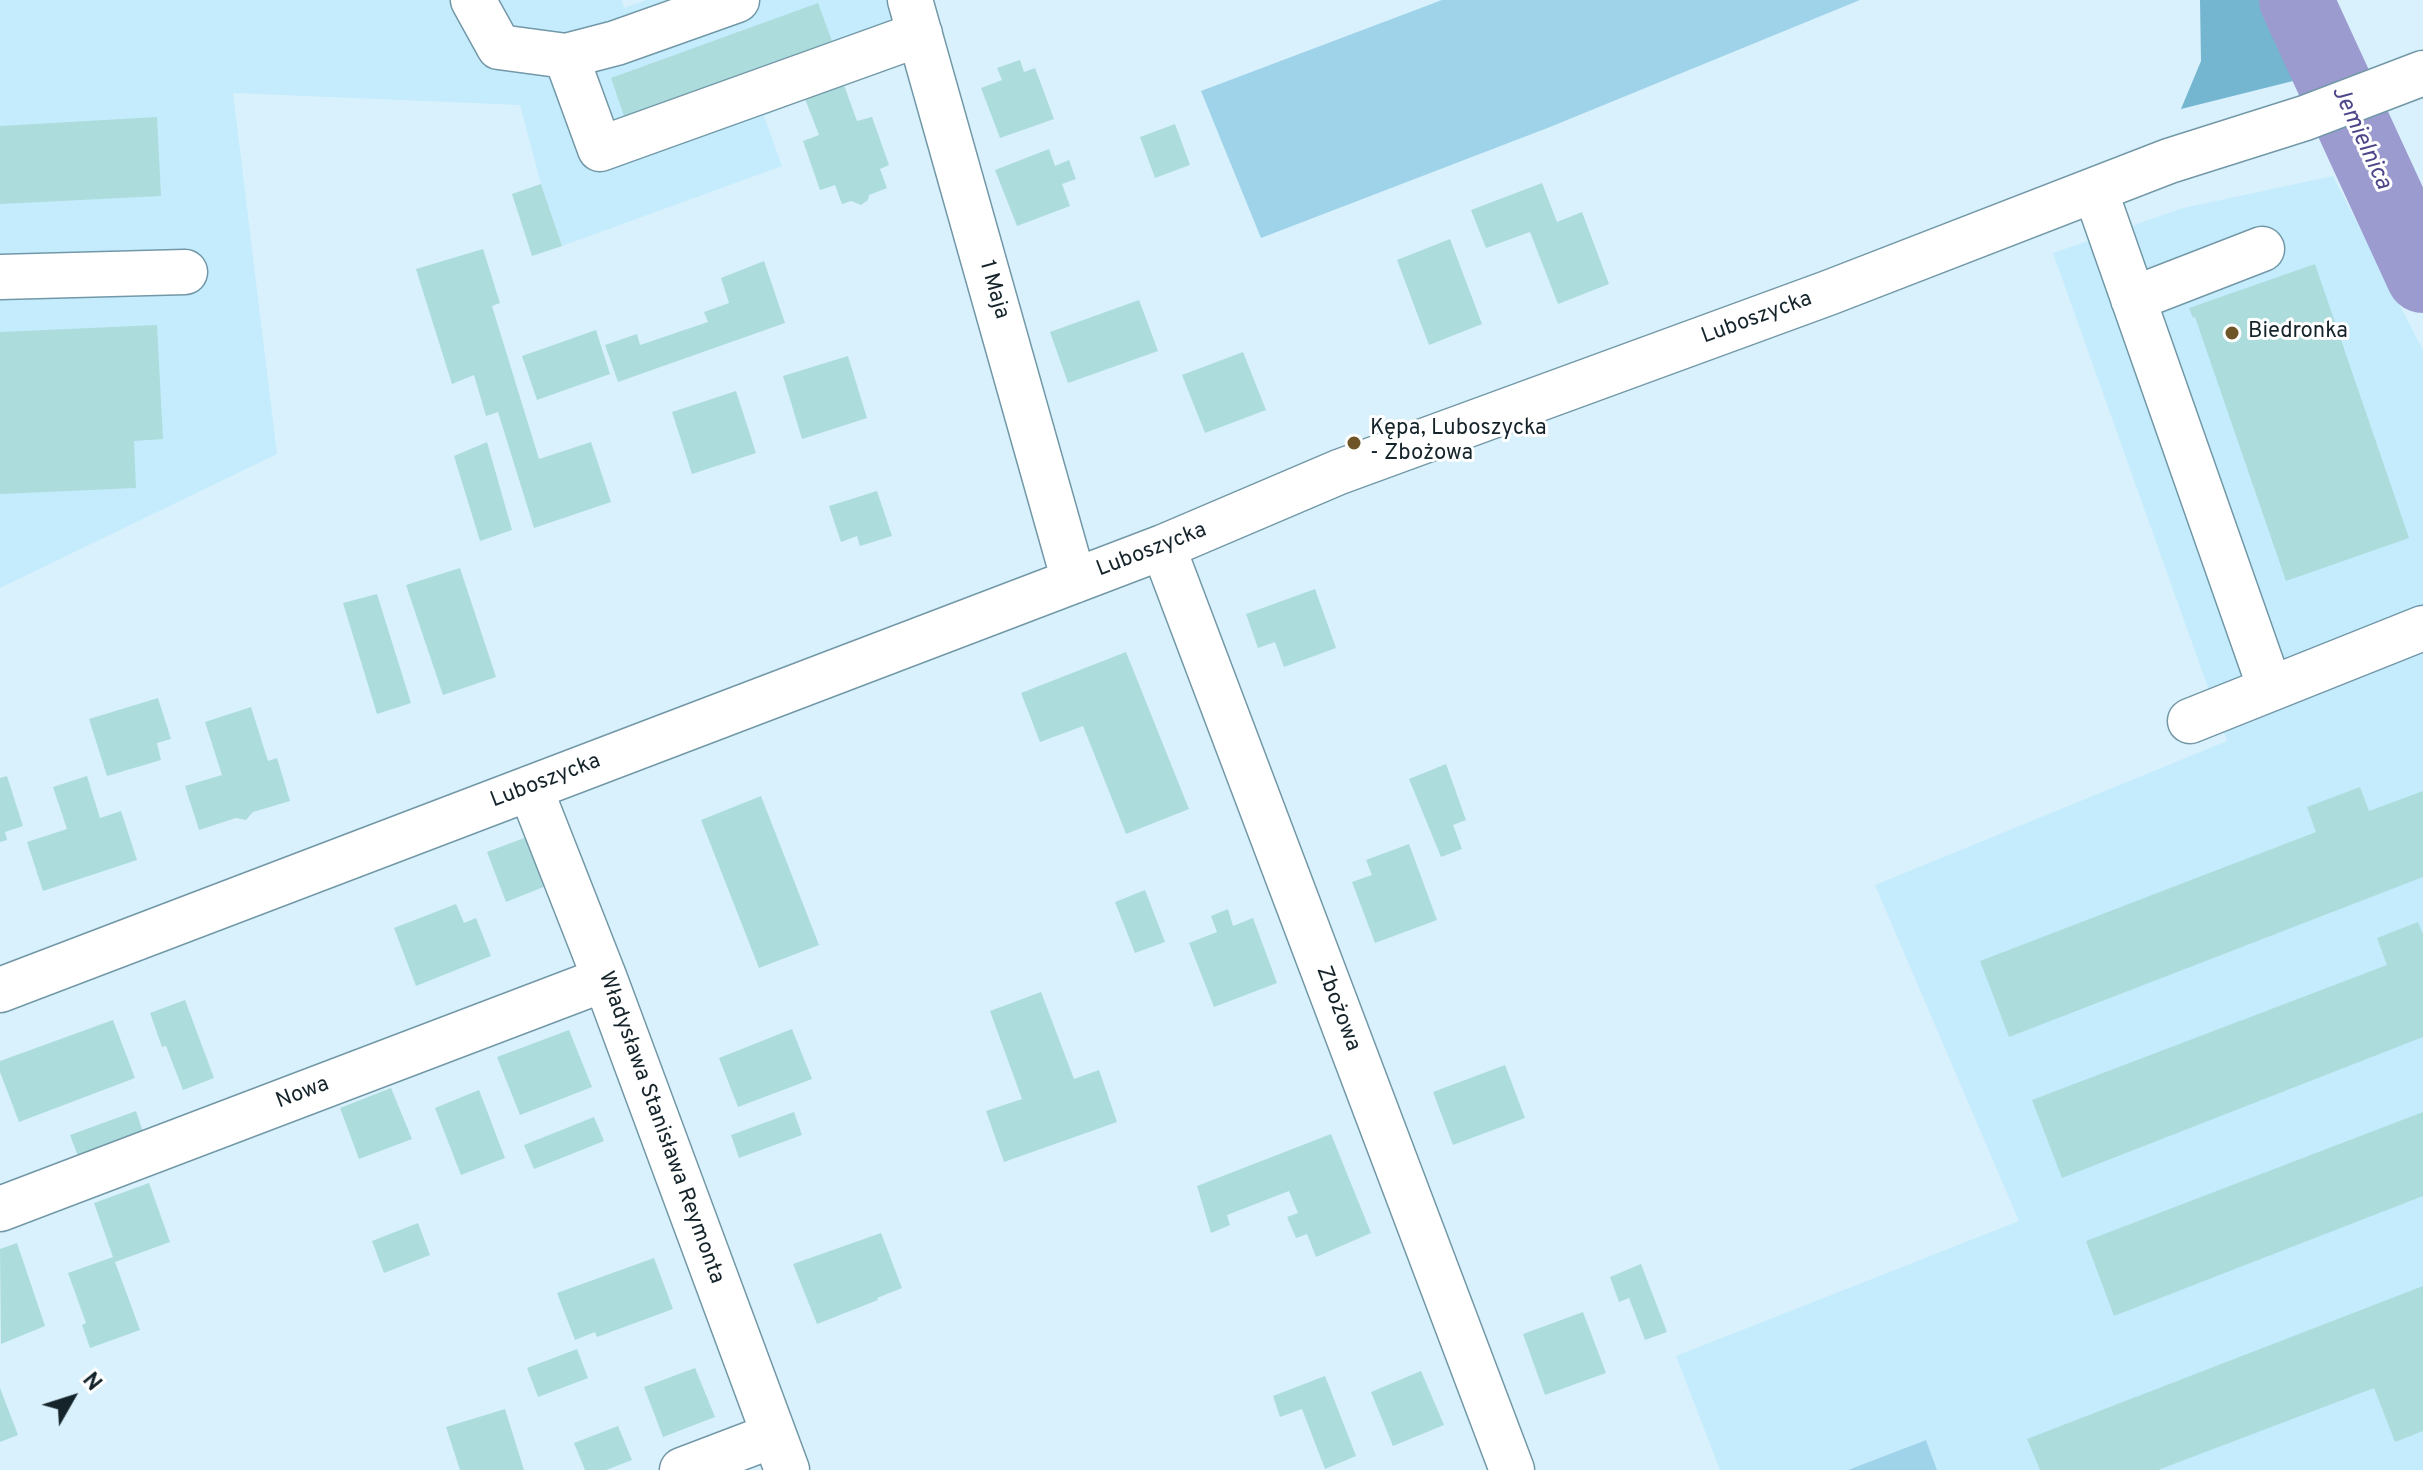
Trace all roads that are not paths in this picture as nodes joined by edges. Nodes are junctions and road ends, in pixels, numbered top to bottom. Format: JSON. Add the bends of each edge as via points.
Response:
{"nodes":[{"id":1,"x":473,"y":0,"type":"edge"},
{"id":2,"x":737,"y":0,"type":"edge"},
{"id":3,"x":915,"y":17,"type":"edge"},
{"id":4,"x":566,"y":56,"type":"junction"},
{"id":5,"x":2410,"y":78,"type":"edge"},
{"id":6,"x":2095,"y":190,"type":"junction"},
{"id":7,"x":2262,"y":249,"type":"dead end"},
{"id":8,"x":185,"y":272,"type":"dead end"},
{"id":9,"x":0,"y":277,"type":"edge"},
{"id":10,"x":2133,"y":299,"type":"junction"},
{"id":11,"x":1163,"y":547,"type":"junction"},
{"id":12,"x":1074,"y":581,"type":"junction"},
{"id":13,"x":2423,"y":628,"type":"edge"},
{"id":14,"x":2270,"y":688,"type":"junction"},
{"id":15,"x":2190,"y":721,"type":"dead end"},
{"id":16,"x":530,"y":788,"type":"junction"},
{"id":17,"x":605,"y":979,"type":"junction"},
{"id":18,"x":0,"y":990,"type":"edge"},
{"id":19,"x":0,"y":1209,"type":"edge"},
{"id":20,"x":780,"y":1452,"type":"edge"},
{"id":21,"x":682,"y":1470,"type":"edge"},
{"id":22,"x":1512,"y":1470,"type":"edge"}],
"edges":[{"from":1,"to":4,"type":"street","via":[[499,47]]},
{"from":2,"to":4,"type":"street"},
{"from":3,"to":4,"type":"street","via":[[600,149]]},
{"from":3,"to":12,"type":"street","name":"1 Maja"},
{"from":5,"to":6,"type":"street","name":"Luboszycka"},
{"from":6,"to":10,"type":"street"},
{"from":6,"to":11,"type":"street","name":"Luboszycka","via":[[1339,472]]},
{"from":7,"to":10,"type":"street"},
{"from":8,"to":9,"type":"street"},
{"from":10,"to":14,"type":"street"},
{"from":11,"to":12,"type":"street","name":"Luboszycka"},
{"from":11,"to":22,"type":"street","name":"Zbożowa"},
{"from":12,"to":16,"type":"street","name":"Luboszycka"},
{"from":13,"to":14,"type":"street"},
{"from":14,"to":15,"type":"street"},
{"from":16,"to":17,"type":"street","name":"Władysława Stanisława Reymonta"},
{"from":16,"to":18,"type":"street","name":"Luboszycka"},
{"from":17,"to":19,"type":"street","name":"Nowa"},
{"from":17,"to":20,"type":"street","name":"Władysława Stanisława Reymonta"},
{"from":20,"to":21,"type":"street"}]}
